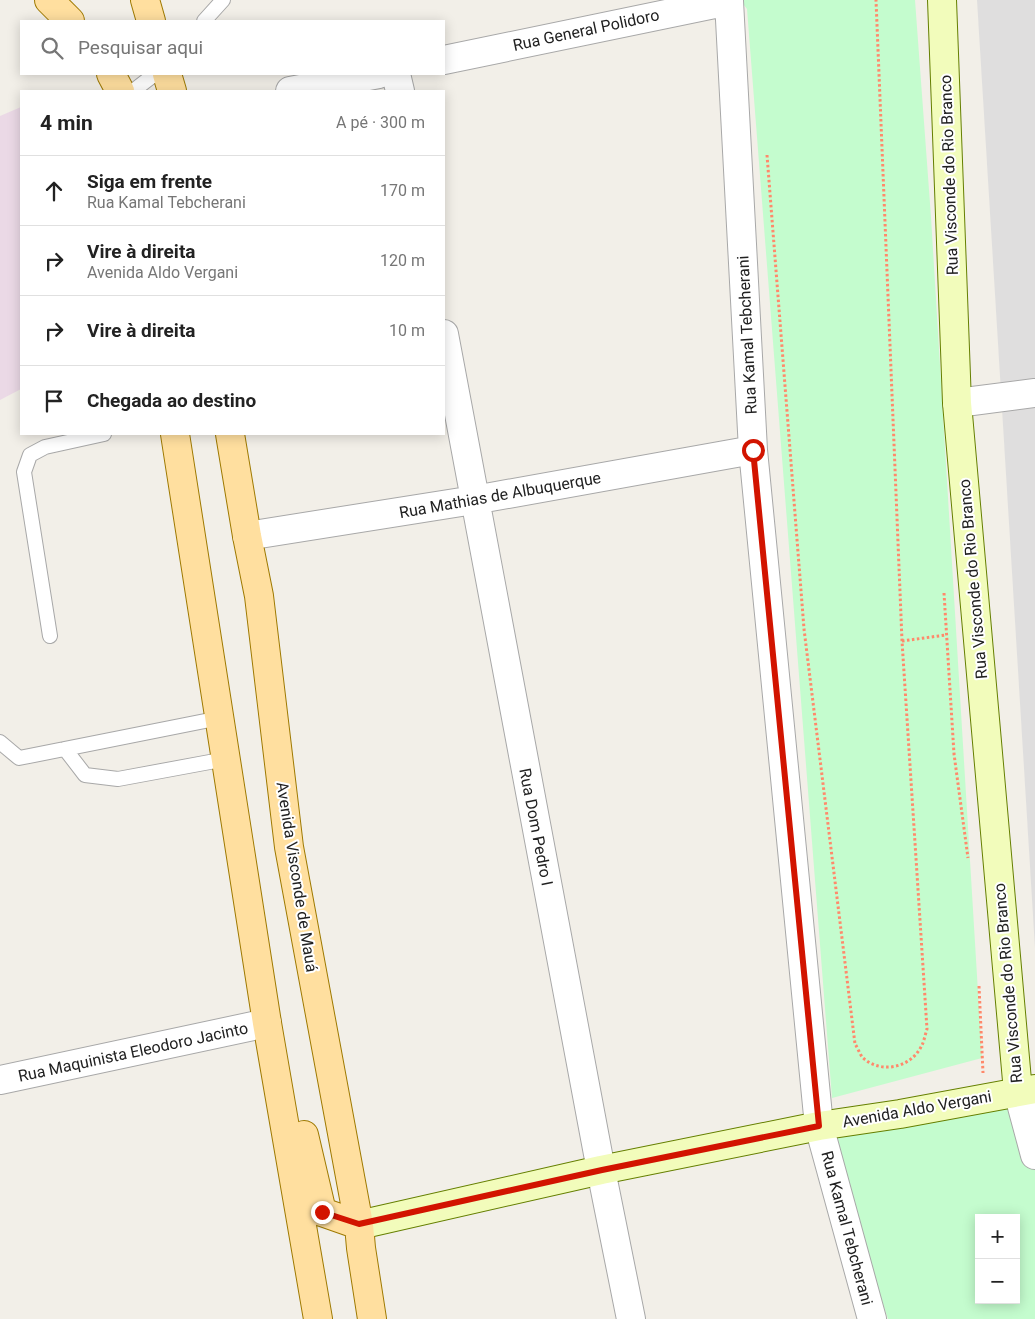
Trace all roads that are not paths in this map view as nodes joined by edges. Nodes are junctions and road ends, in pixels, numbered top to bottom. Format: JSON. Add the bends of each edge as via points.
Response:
{"nodes":[{"id":1,"x":49,"y":0,"type":"edge"},
{"id":2,"x":144,"y":0,"type":"edge"},
{"id":3,"x":223,"y":0,"type":"edge"},
{"id":4,"x":729,"y":0,"type":"edge"},
{"id":5,"x":942,"y":0,"type":"edge"},
{"id":6,"x":69,"y":20,"type":"edge"},
{"id":7,"x":151,"y":20,"type":"edge"},
{"id":8,"x":205,"y":20,"type":"edge"},
{"id":9,"x":445,"y":60,"type":"edge"},
{"id":10,"x":112,"y":75,"type":"edge"},
{"id":11,"x":154,"y":75,"type":"edge"},
{"id":12,"x":167,"y":75,"type":"edge"},
{"id":13,"x":374,"y":75,"type":"edge"},
{"id":14,"x":396,"y":75,"type":"edge"},
{"id":15,"x":119,"y":90,"type":"edge"},
{"id":16,"x":134,"y":90,"type":"edge"},
{"id":17,"x":172,"y":90,"type":"edge"},
{"id":18,"x":295,"y":90,"type":"edge"},
{"id":19,"x":400,"y":90,"type":"edge"},
{"id":20,"x":445,"y":340,"type":"edge"},
{"id":21,"x":1035,"y":393,"type":"edge"},
{"id":22,"x":957,"y":402,"type":"junction"},
{"id":23,"x":99,"y":435,"type":"edge"},
{"id":24,"x":175,"y":435,"type":"edge"},
{"id":25,"x":230,"y":435,"type":"edge"},
{"id":26,"x":753,"y":450,"type":"junction"},
{"id":27,"x":474,"y":500,"type":"junction"},
{"id":28,"x":247,"y":536,"type":"junction"},
{"id":29,"x":50,"y":636,"type":"dead end"},
{"id":30,"x":220,"y":718,"type":"junction"},
{"id":31,"x":0,"y":742,"type":"edge"},
{"id":32,"x":65,"y":749,"type":"junction"},
{"id":33,"x":226,"y":759,"type":"junction"},
{"id":34,"x":267,"y":1023,"type":"junction"},
{"id":35,"x":0,"y":1080,"type":"edge"},
{"id":36,"x":1026,"y":1091,"type":"edge"},
{"id":37,"x":819,"y":1126,"type":"junction"},
{"id":38,"x":1035,"y":1155,"type":"edge"},
{"id":39,"x":602,"y":1170,"type":"junction"},
{"id":40,"x":359,"y":1224,"type":"junction"},
{"id":41,"x":318,"y":1319,"type":"edge"},
{"id":42,"x":372,"y":1319,"type":"edge"},
{"id":43,"x":631,"y":1319,"type":"edge"},
{"id":44,"x":872,"y":1319,"type":"edge"}],
"edges":[{"from":1,"to":6,"type":"main road"},
{"from":2,"to":7,"type":"main road"},
{"from":3,"to":8,"type":"lane"},
{"from":4,"to":9,"type":"street","name":"Rua General Polidoro"},
{"from":4,"to":26,"type":"street","name":"Rua Kamal Tebcherani"},
{"from":5,"to":22,"type":"main road","name":"Rua Visconde do Rio Branco"},
{"from":10,"to":15,"type":"main road"},
{"from":11,"to":16,"type":"lane"},
{"from":12,"to":17,"type":"main road"},
{"from":13,"to":18,"type":"street"},
{"from":14,"to":19,"type":"street"},
{"from":20,"to":27,"type":"street","name":"Rua Dom Pedro I"},
{"from":21,"to":22,"type":"street"},
{"from":22,"to":36,"type":"main road","name":"Rua Visconde do Rio Branco"},
{"from":23,"to":29,"type":"lane","via":[[45,447],[30,456],[24,472]]},
{"from":24,"to":30,"type":"main road"},
{"from":25,"to":28,"type":"main road","name":"Avenida Visconde de Mauá"},
{"from":26,"to":27,"type":"street","name":"Rua Mathias de Albuquerque"},
{"from":26,"to":37,"type":"street","name":"Rua Kamal Tebcherani"},
{"from":27,"to":28,"type":"street","name":"Rua Mathias de Albuquerque"},
{"from":27,"to":39,"type":"street","name":"Rua Dom Pedro I"},
{"from":28,"to":40,"type":"main road","name":"Avenida Visconde de Mauá","via":[[258,596],[289,847]]},
{"from":30,"to":32,"type":"lane"},
{"from":30,"to":33,"type":"main road"},
{"from":31,"to":32,"type":"lane","via":[[19,758]]},
{"from":32,"to":33,"type":"lane","via":[[84,775],[118,779]]},
{"from":33,"to":34,"type":"main road"},
{"from":34,"to":35,"type":"street","name":"Rua Maquinista Eleodoro Jacinto"},
{"from":34,"to":40,"type":"main road","via":[[281,1040],[290,1070],[322,1212]]},
{"from":34,"to":41,"type":"main road"},
{"from":36,"to":37,"type":"main road","name":"Avenida Aldo Vergani"},
{"from":36,"to":38,"type":"street","name":"Rua Visconde do Rio Branco"},
{"from":37,"to":39,"type":"main road","name":"Avenida Aldo Vergani"},
{"from":37,"to":44,"type":"street","name":"Rua Kamal Tebcherani"},
{"from":39,"to":40,"type":"main road","name":"Avenida Aldo Vergani"},
{"from":39,"to":43,"type":"street","name":"Rua Dom Pedro I"},
{"from":40,"to":42,"type":"main road","name":"Avenida Visconde de Mauá"}]}
